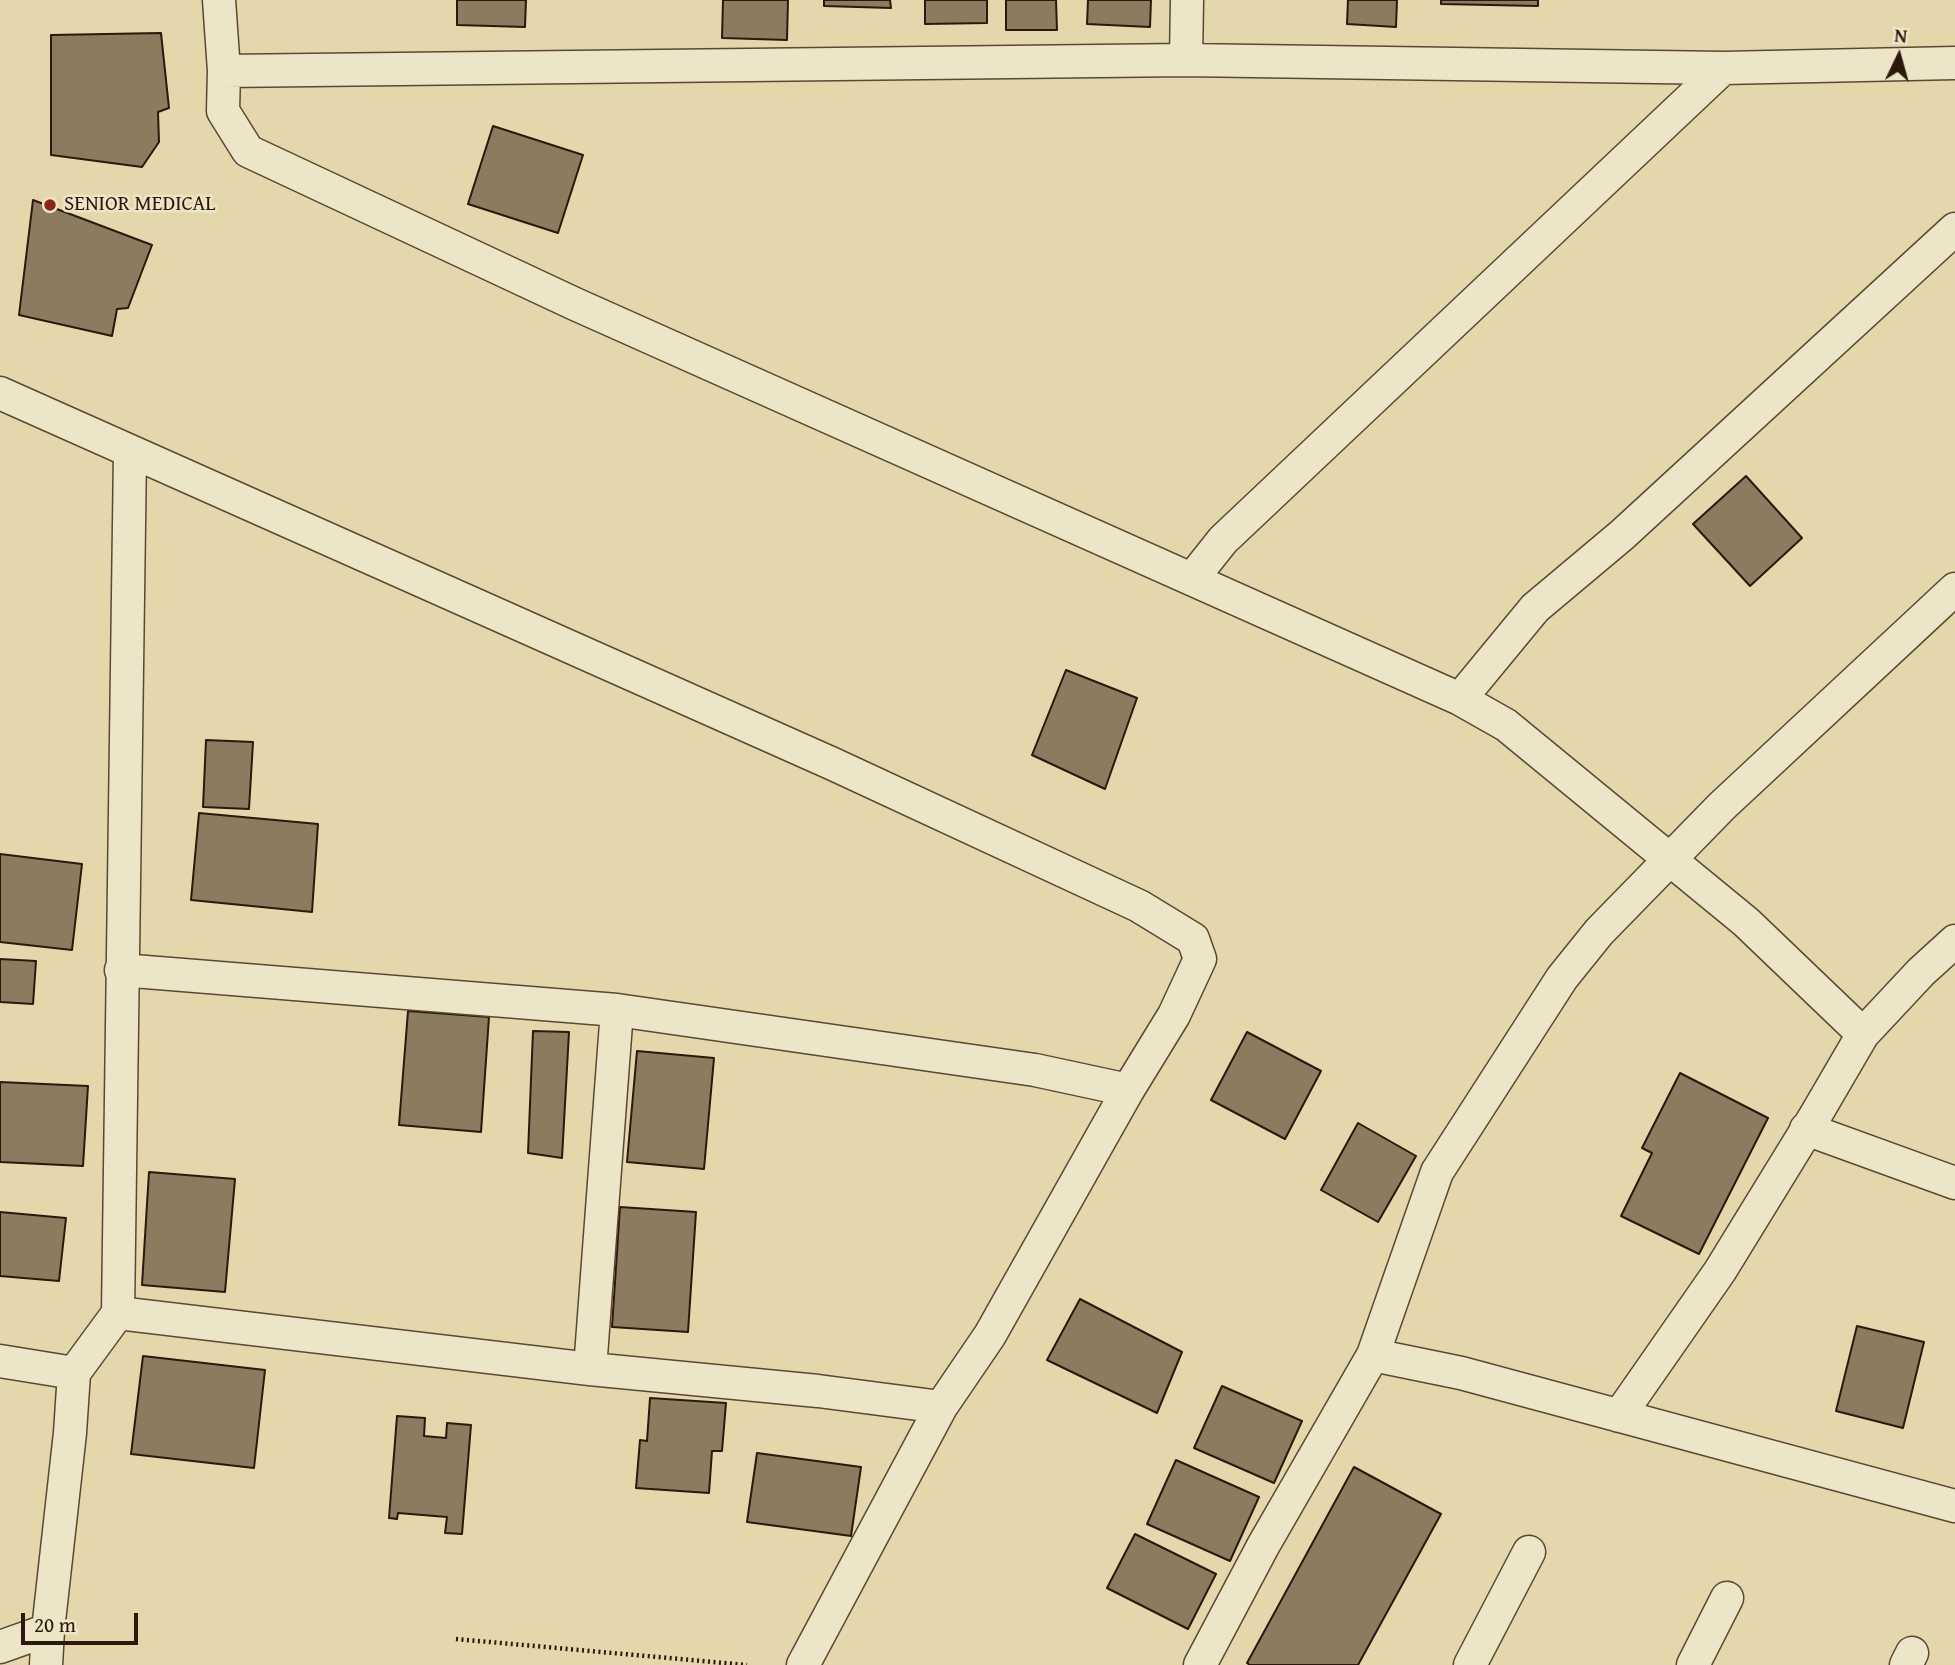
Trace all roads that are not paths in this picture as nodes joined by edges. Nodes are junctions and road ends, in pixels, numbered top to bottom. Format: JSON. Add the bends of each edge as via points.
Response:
{"nodes":[{"id":1,"x":219,"y":0,"type":"edge"},
{"id":2,"x":1187,"y":0,"type":"edge"},
{"id":3,"x":1186,"y":60,"type":"junction"},
{"id":4,"x":1955,"y":63,"type":"edge"},
{"id":5,"x":1723,"y":68,"type":"junction"},
{"id":6,"x":224,"y":71,"type":"junction"},
{"id":7,"x":1955,"y":229,"type":"edge"},
{"id":8,"x":0,"y":393,"type":"edge"},
{"id":9,"x":130,"y":452,"type":"junction"},
{"id":10,"x":1192,"y":579,"type":"junction"},
{"id":11,"x":1955,"y":589,"type":"edge"},
{"id":12,"x":1460,"y":699,"type":"junction"},
{"id":13,"x":1670,"y":860,"type":"junction"},
{"id":14,"x":1955,"y":941,"type":"edge"},
{"id":15,"x":121,"y":970,"type":"junction"},
{"id":16,"x":617,"y":1010,"type":"junction"},
{"id":17,"x":1863,"y":1034,"type":"junction"},
{"id":18,"x":1128,"y":1090,"type":"junction"},
{"id":19,"x":1806,"y":1129,"type":"junction"},
{"id":20,"x":1955,"y":1183,"type":"edge"},
{"id":21,"x":118,"y":1313,"type":"junction"},
{"id":22,"x":1373,"y":1355,"type":"junction"},
{"id":23,"x":0,"y":1361,"type":"edge"},
{"id":24,"x":590,"y":1369,"type":"junction"},
{"id":25,"x":74,"y":1373,"type":"junction"},
{"id":26,"x":941,"y":1407,"type":"junction"},
{"id":27,"x":1619,"y":1416,"type":"junction"},
{"id":28,"x":1955,"y":1506,"type":"edge"},
{"id":29,"x":1529,"y":1552,"type":"dead end"},
{"id":30,"x":1727,"y":1598,"type":"dead end"},
{"id":31,"x":48,"y":1630,"type":"junction"},
{"id":32,"x":0,"y":1647,"type":"edge"},
{"id":33,"x":46,"y":1665,"type":"edge"},
{"id":34,"x":803,"y":1665,"type":"edge"},
{"id":35,"x":1200,"y":1665,"type":"edge"},
{"id":36,"x":1470,"y":1665,"type":"edge"},
{"id":37,"x":1693,"y":1665,"type":"edge"}],
"edges":[{"from":1,"to":6,"type":"street"},
{"from":2,"to":3,"type":"street"},
{"from":3,"to":5,"type":"street"},
{"from":3,"to":6,"type":"street"},
{"from":4,"to":5,"type":"street"},
{"from":5,"to":10,"type":"street","via":[[1223,540]]},
{"from":6,"to":10,"type":"street","via":[[223,111],[248,151],[575,304]]},
{"from":7,"to":12,"type":"street","via":[[1622,535],[1535,608]]},
{"from":8,"to":9,"type":"street"},
{"from":9,"to":15,"type":"street"},
{"from":9,"to":18,"type":"street","via":[[833,764],[1139,906],[1194,939],[1200,960],[1174,1015]]},
{"from":10,"to":12,"type":"street"},
{"from":11,"to":13,"type":"street"},
{"from":12,"to":13,"type":"street","via":[[1506,725]]},
{"from":13,"to":17,"type":"street","via":[[1746,922]]},
{"from":13,"to":22,"type":"street","via":[[1562,978],[1437,1172]]},
{"from":14,"to":17,"type":"street"},
{"from":15,"to":16,"type":"street"},
{"from":15,"to":21,"type":"street"},
{"from":16,"to":18,"type":"street","via":[[1035,1070]]},
{"from":16,"to":24,"type":"street"},
{"from":17,"to":19,"type":"street"},
{"from":18,"to":26,"type":"street","via":[[990,1335]]},
{"from":19,"to":20,"type":"street"},
{"from":19,"to":27,"type":"street","via":[[1720,1271]]},
{"from":21,"to":24,"type":"street"},
{"from":21,"to":25,"type":"street"},
{"from":22,"to":27,"type":"street","via":[[1461,1373]]},
{"from":22,"to":35,"type":"street"},
{"from":23,"to":25,"type":"street"},
{"from":24,"to":26,"type":"street"},
{"from":25,"to":31,"type":"street"},
{"from":26,"to":34,"type":"street"},
{"from":27,"to":28,"type":"street"},
{"from":29,"to":36,"type":"street"},
{"from":30,"to":37,"type":"street"},
{"from":31,"to":32,"type":"street"},
{"from":31,"to":33,"type":"street"}]}
